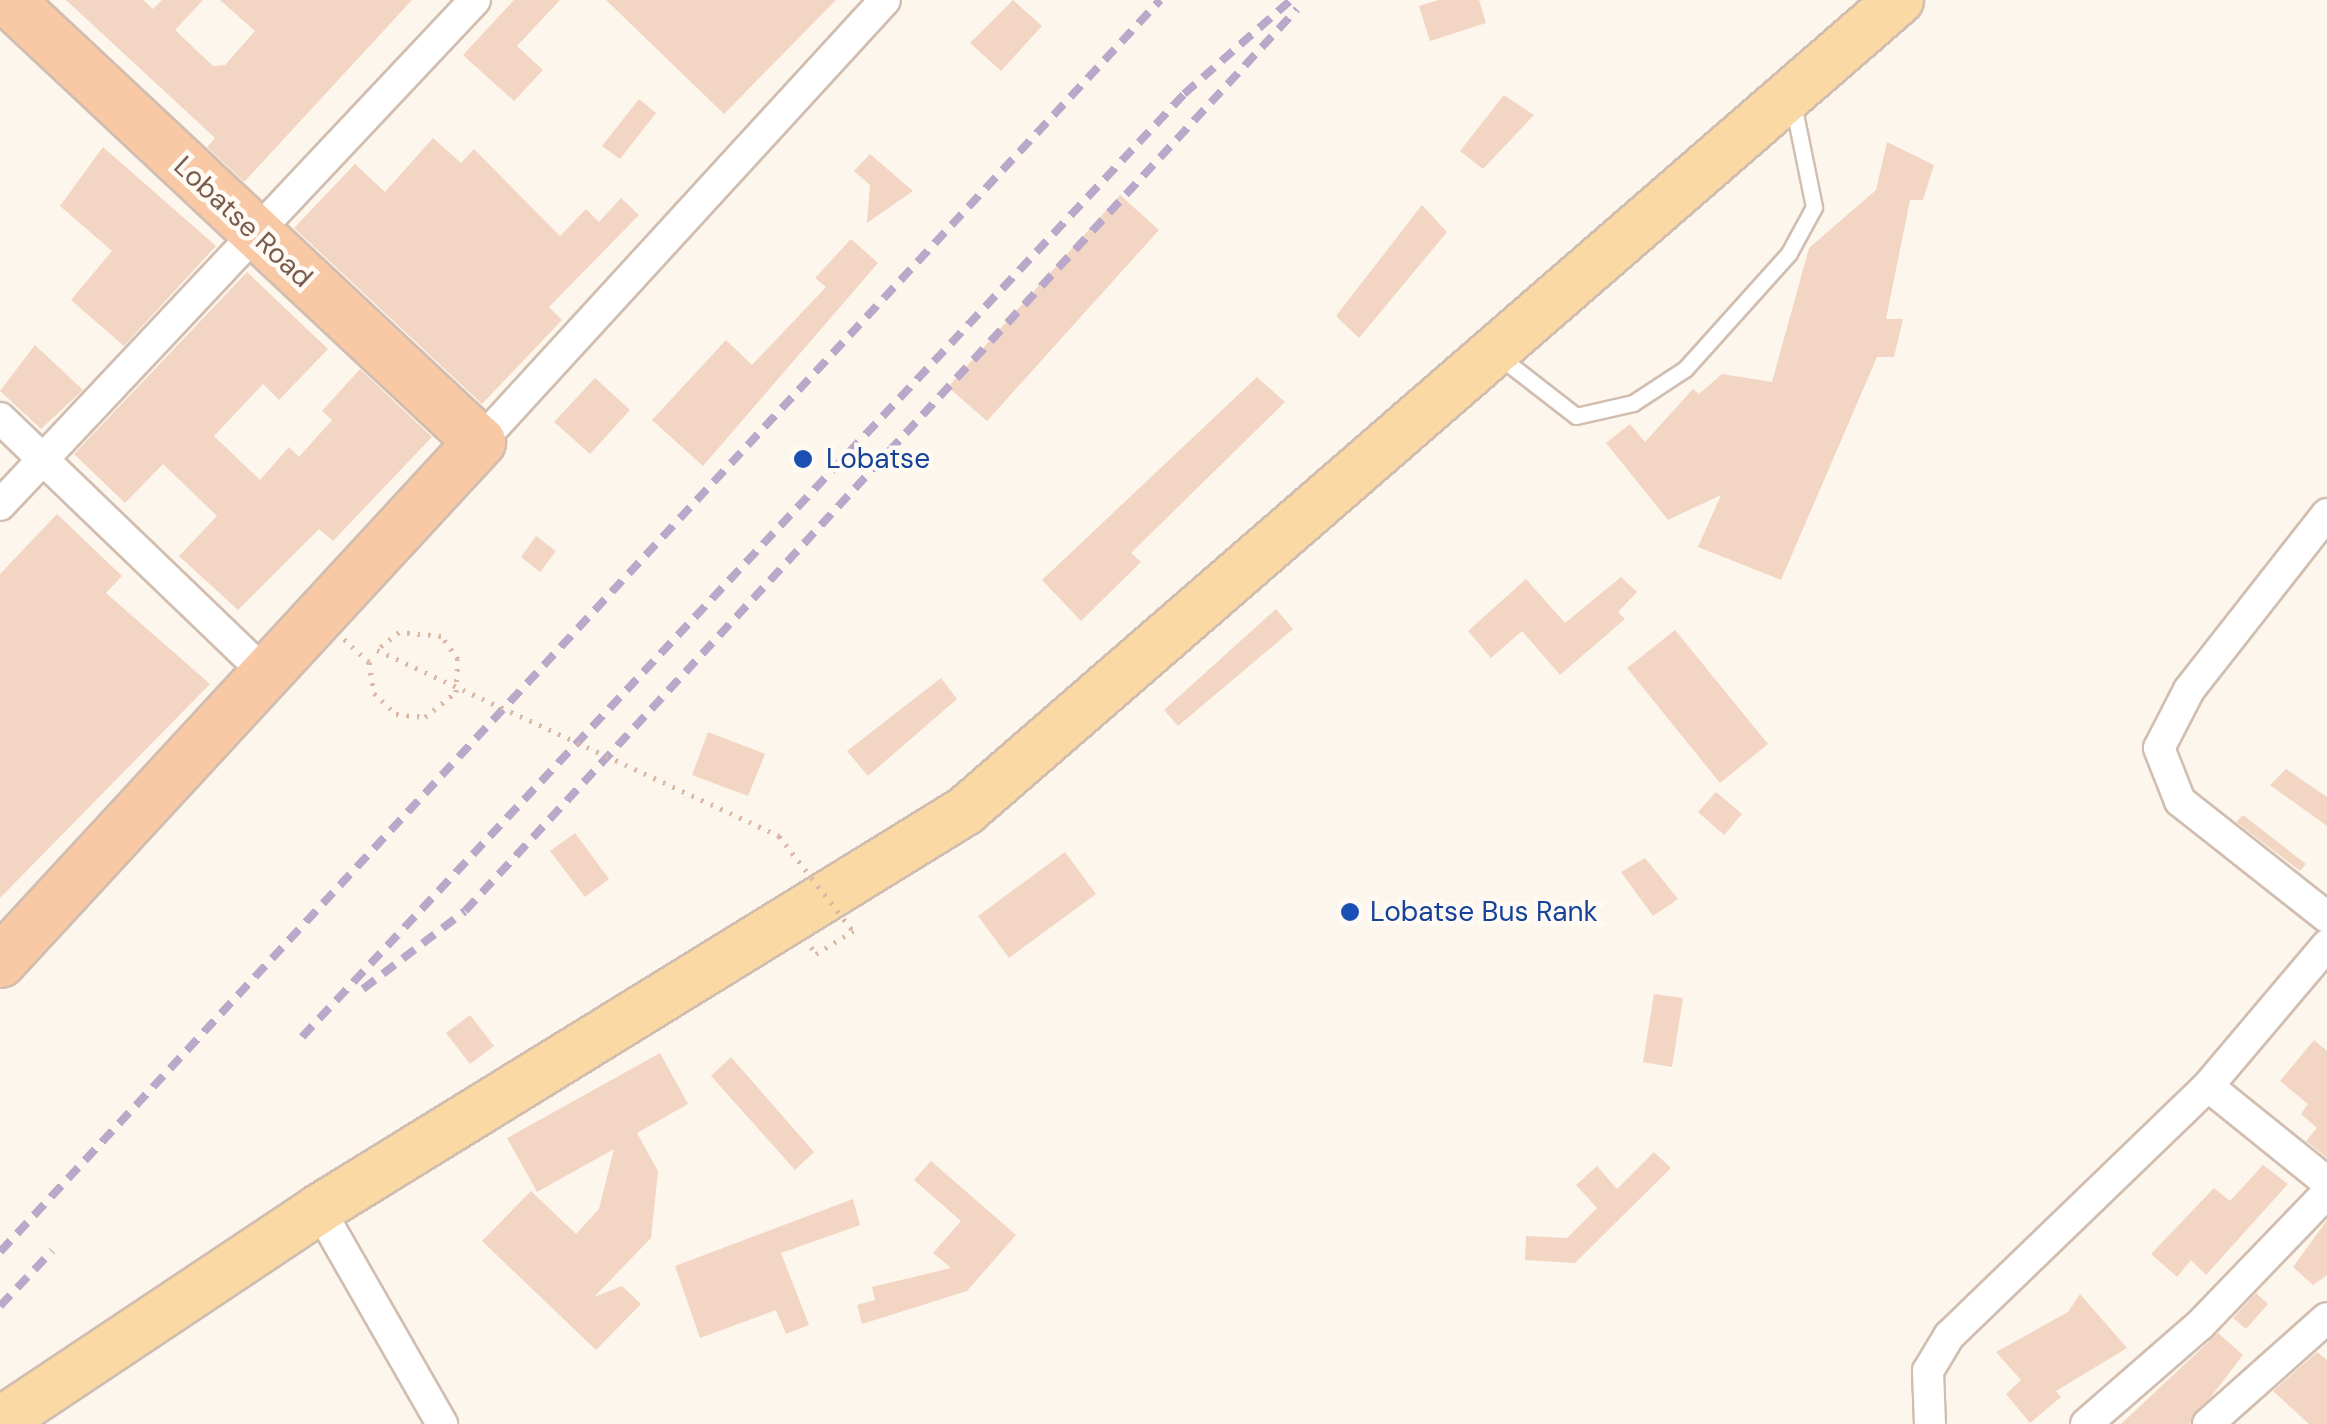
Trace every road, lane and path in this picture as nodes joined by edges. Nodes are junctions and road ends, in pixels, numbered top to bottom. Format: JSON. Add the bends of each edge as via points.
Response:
{"nodes":[{"id":1,"x":8,"y":0,"type":"edge"},
{"id":2,"x":475,"y":0,"type":"edge"},
{"id":3,"x":886,"y":0,"type":"edge"},
{"id":4,"x":1899,"y":0,"type":"edge"},
{"id":5,"x":1791,"y":95,"type":"junction"},
{"id":6,"x":253,"y":232,"type":"junction"},
{"id":7,"x":1496,"y":354,"type":"junction"},
{"id":8,"x":0,"y":418,"type":"edge"},
{"id":9,"x":480,"y":442,"type":"junction"},
{"id":10,"x":44,"y":459,"type":"junction"},
{"id":11,"x":0,"y":506,"type":"edge"},
{"id":12,"x":2327,"y":514,"type":"edge"},
{"id":13,"x":318,"y":615,"type":"junction"},
{"id":14,"x":264,"y":672,"type":"junction"},
{"id":15,"x":2327,"y":917,"type":"edge"},
{"id":16,"x":853,"y":930,"type":"dead end"},
{"id":17,"x":2327,"y":945,"type":"edge"},
{"id":18,"x":0,"y":962,"type":"edge"},
{"id":19,"x":2208,"y":1086,"type":"junction"},
{"id":20,"x":2327,"y":1182,"type":"edge"},
{"id":21,"x":2327,"y":1193,"type":"edge"},
{"id":22,"x":319,"y":1209,"type":"junction"},
{"id":23,"x":2327,"y":1318,"type":"edge"},
{"id":24,"x":0,"y":1422,"type":"edge"},
{"id":25,"x":442,"y":1424,"type":"edge"},
{"id":26,"x":1930,"y":1424,"type":"edge"},
{"id":27,"x":2086,"y":1424,"type":"edge"},
{"id":28,"x":2208,"y":1424,"type":"edge"}],
"edges":[{"from":1,"to":6,"type":"highway","name":"Lobatse Road"},
{"from":2,"to":6,"type":"street"},
{"from":3,"to":9,"type":"street"},
{"from":4,"to":5,"type":"main road"},
{"from":5,"to":7,"type":"main road"},
{"from":5,"to":7,"type":"lane","via":[[1814,207],[1778,267],[1685,369],[1633,403],[1576,416]]},
{"from":6,"to":9,"type":"highway","name":"Lobatse Road"},
{"from":6,"to":10,"type":"street"},
{"from":7,"to":22,"type":"main road","via":[[965,811]]},
{"from":8,"to":10,"type":"street"},
{"from":9,"to":13,"type":"highway"},
{"from":10,"to":11,"type":"street"},
{"from":10,"to":14,"type":"street"},
{"from":12,"to":15,"type":"street","via":[[2189,690],[2159,748],[2180,801]]},
{"from":13,"to":14,"type":"highway"},
{"from":13,"to":16,"type":"path","bridge":true,"via":[[369,662],[374,693],[396,714],[426,717],[456,692],[458,659],[441,636],[399,632],[377,650],[779,836]]},
{"from":14,"to":18,"type":"highway"},
{"from":17,"to":19,"type":"street"},
{"from":19,"to":20,"type":"street"},
{"from":19,"to":26,"type":"street","via":[[1949,1336],[1928,1371]]},
{"from":21,"to":27,"type":"street","via":[[2200,1325]]},
{"from":22,"to":24,"type":"main road"},
{"from":22,"to":25,"type":"street"},
{"from":23,"to":28,"type":"street"}]}
